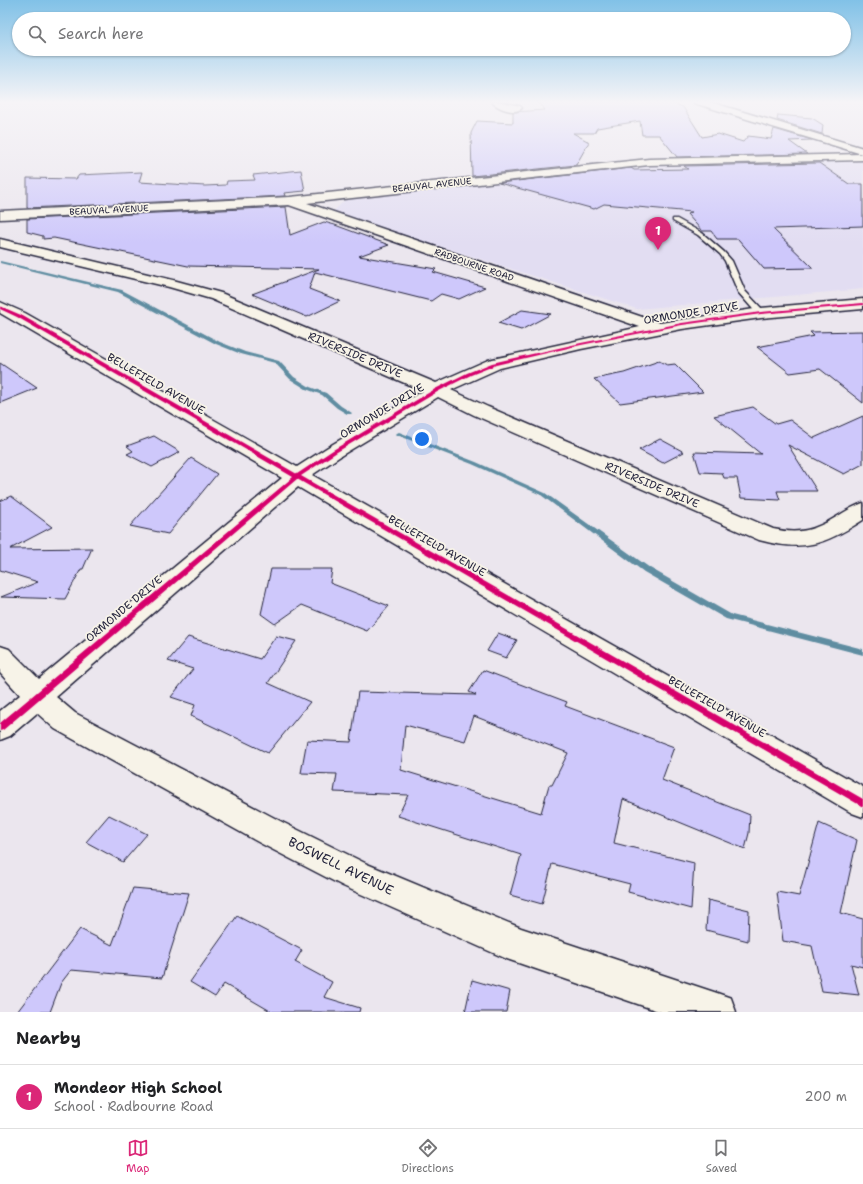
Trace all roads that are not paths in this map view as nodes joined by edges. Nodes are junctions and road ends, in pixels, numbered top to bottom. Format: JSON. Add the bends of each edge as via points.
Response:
{"nodes":[{"id":1,"x":863,"y":157,"type":"edge"},
{"id":2,"x":290,"y":201,"type":"junction"},
{"id":3,"x":0,"y":215,"type":"edge"},
{"id":4,"x":675,"y":220,"type":"dead end"},
{"id":5,"x":0,"y":244,"type":"edge"},
{"id":6,"x":863,"y":304,"type":"edge"},
{"id":7,"x":0,"y":307,"type":"edge"},
{"id":8,"x":761,"y":313,"type":"junction"},
{"id":9,"x":658,"y":328,"type":"junction"},
{"id":10,"x":437,"y":390,"type":"junction"},
{"id":11,"x":296,"y":477,"type":"junction"},
{"id":12,"x":863,"y":510,"type":"edge"},
{"id":13,"x":0,"y":656,"type":"edge"},
{"id":14,"x":37,"y":696,"type":"junction"},
{"id":15,"x":0,"y":728,"type":"edge"},
{"id":16,"x":863,"y":803,"type":"edge"},
{"id":17,"x":717,"y":1012,"type":"edge"}],
"edges":[{"from":1,"to":2,"type":"street","name":"BEAUVAL AVENUE","via":[[642,162]]},
{"from":2,"to":3,"type":"street","name":"BEAUVAL AVENUE"},
{"from":2,"to":9,"type":"street","name":"RADBOURNE ROAD"},
{"from":4,"to":8,"type":"lane","via":[[700,234],[722,253],[742,292]]},
{"from":5,"to":10,"type":"street","name":"RIVERSIDE DRIVE","via":[[216,296]]},
{"from":6,"to":8,"type":"street","name":"ORMONDE DRIVE"},
{"from":7,"to":11,"type":"street","name":"BELLEFIELD AVENUE"},
{"from":8,"to":9,"type":"street","name":"ORMONDE DRIVE"},
{"from":9,"to":10,"type":"street","name":"ORMONDE DRIVE","via":[[494,364]]},
{"from":10,"to":11,"type":"street","name":"ORMONDE DRIVE"},
{"from":10,"to":12,"type":"street","name":"RIVERSIDE DRIVE","via":[[767,535],[800,540],[814,537]]},
{"from":11,"to":14,"type":"street","name":"ORMONDE DRIVE"},
{"from":11,"to":16,"type":"street","name":"BELLEFIELD AVENUE"},
{"from":13,"to":14,"type":"street","name":"BOSWELL AVENUE"},
{"from":14,"to":15,"type":"street","name":"ORMONDE DRIVE"},
{"from":14,"to":17,"type":"street","name":"BOSWELL AVENUE","via":[[65,721],[355,875],[520,946]]}]}
